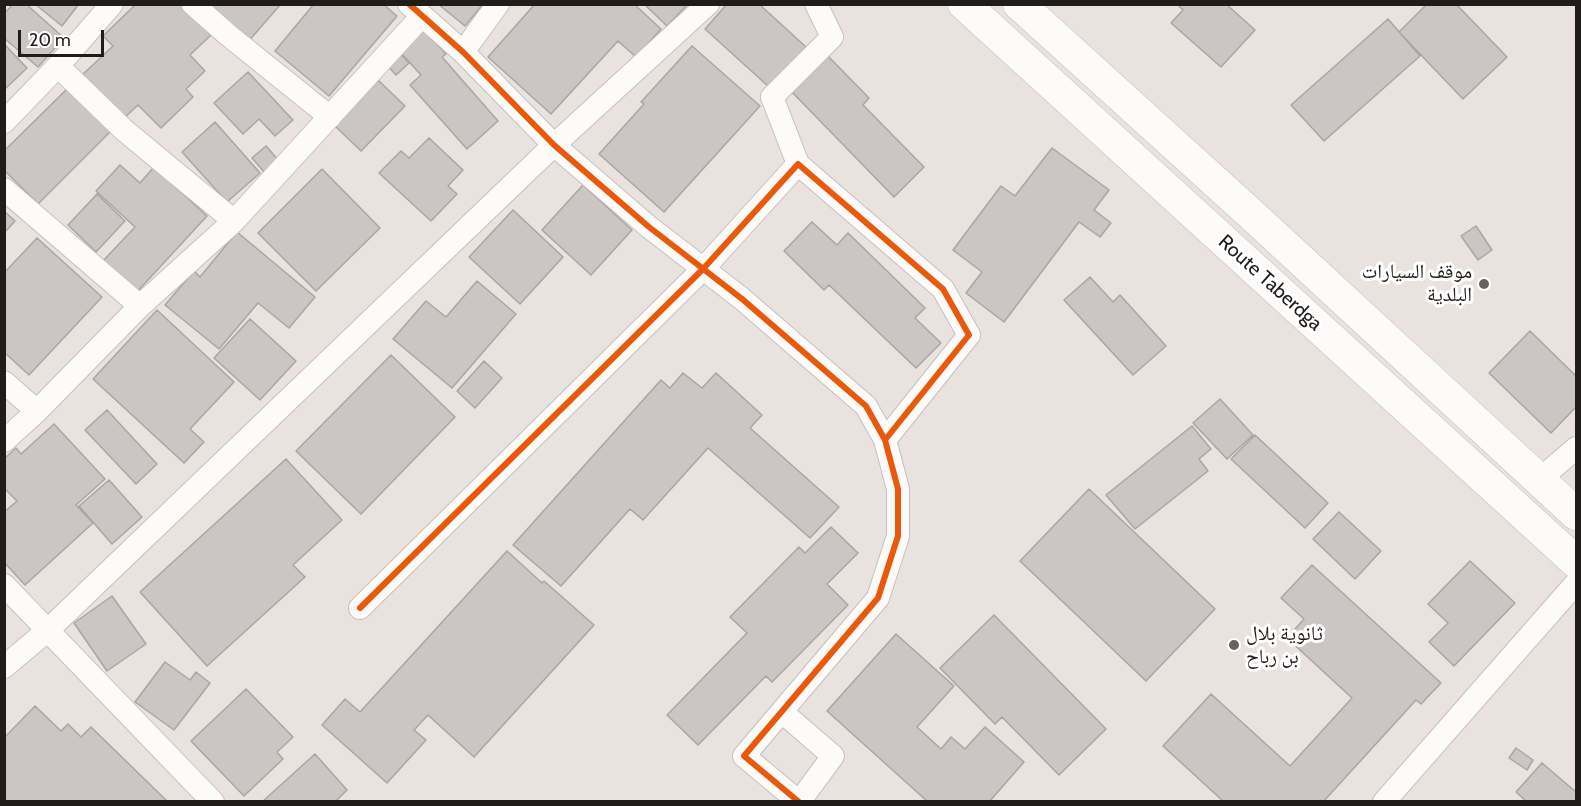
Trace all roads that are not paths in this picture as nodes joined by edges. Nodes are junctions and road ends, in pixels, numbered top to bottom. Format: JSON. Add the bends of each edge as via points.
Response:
{"nodes":[{"id":1,"x":111,"y":4,"type":"edge"},
{"id":2,"x":194,"y":4,"type":"edge"},
{"id":3,"x":498,"y":4,"type":"edge"},
{"id":4,"x":708,"y":4,"type":"edge"},
{"id":5,"x":816,"y":4,"type":"edge"},
{"id":6,"x":964,"y":4,"type":"edge"},
{"id":7,"x":1019,"y":4,"type":"edge"},
{"id":8,"x":415,"y":10,"type":"edge"},
{"id":9,"x":463,"y":52,"type":"junction"},
{"id":10,"x":58,"y":66,"type":"junction"},
{"id":11,"x":330,"y":117,"type":"junction"},
{"id":12,"x":4,"y":122,"type":"edge"},
{"id":13,"x":554,"y":145,"type":"junction"},
{"id":14,"x":798,"y":164,"type":"junction"},
{"id":15,"x":4,"y":189,"type":"edge"},
{"id":16,"x":234,"y":221,"type":"junction"},
{"id":17,"x":703,"y":268,"type":"junction"},
{"id":18,"x":140,"y":306,"type":"junction"},
{"id":19,"x":4,"y":382,"type":"edge"},
{"id":20,"x":37,"y":411,"type":"junction"},
{"id":21,"x":885,"y":440,"type":"junction"},
{"id":22,"x":4,"y":441,"type":"edge"},
{"id":23,"x":1576,"y":448,"type":"edge"},
{"id":24,"x":1539,"y":480,"type":"junction"},
{"id":25,"x":1576,"y":514,"type":"edge"},
{"id":26,"x":1576,"y":562,"type":"edge"},
{"id":27,"x":1576,"y":583,"type":"edge"},
{"id":28,"x":4,"y":585,"type":"edge"},
{"id":29,"x":360,"y":608,"type":"dead end"},
{"id":30,"x":48,"y":630,"type":"junction"},
{"id":31,"x":4,"y":667,"type":"edge"},
{"id":32,"x":782,"y":712,"type":"junction"},
{"id":33,"x":213,"y":801,"type":"edge"},
{"id":34,"x":799,"y":801,"type":"edge"},
{"id":35,"x":1384,"y":801,"type":"edge"}],
"edges":[{"from":1,"to":10,"type":"street"},
{"from":2,"to":11,"type":"street"},
{"from":3,"to":9,"type":"street"},
{"from":4,"to":13,"type":"street"},
{"from":5,"to":14,"type":"street","via":[[832,37],[772,97]]},
{"from":6,"to":26,"type":"main road","name":"Route Taberdga"},
{"from":7,"to":24,"type":"main road","name":"Route Taberdga"},
{"from":8,"to":9,"type":"street"},
{"from":8,"to":11,"type":"street"},
{"from":9,"to":13,"type":"street"},
{"from":10,"to":12,"type":"street"},
{"from":10,"to":16,"type":"street","via":[[124,130]]},
{"from":11,"to":16,"type":"street"},
{"from":13,"to":17,"type":"street"},
{"from":13,"to":30,"type":"street"},
{"from":14,"to":17,"type":"street"},
{"from":14,"to":21,"type":"street","via":[[943,289],[969,335]]},
{"from":15,"to":18,"type":"street"},
{"from":16,"to":18,"type":"street"},
{"from":17,"to":21,"type":"street","via":[[866,406]]},
{"from":17,"to":29,"type":"street"},
{"from":18,"to":20,"type":"street"},
{"from":19,"to":20,"type":"street"},
{"from":20,"to":22,"type":"street"},
{"from":21,"to":32,"type":"street","via":[[898,489],[898,536],[878,598]]},
{"from":23,"to":24,"type":"street"},
{"from":24,"to":25,"type":"main road","name":"Route Taberdga"},
{"from":27,"to":35,"type":"street"},
{"from":28,"to":30,"type":"street"},
{"from":30,"to":31,"type":"street"},
{"from":30,"to":33,"type":"street"},
{"from":32,"to":34,"type":"street","via":[[833,756]]},
{"from":32,"to":34,"type":"street","via":[[744,756]]}]}
